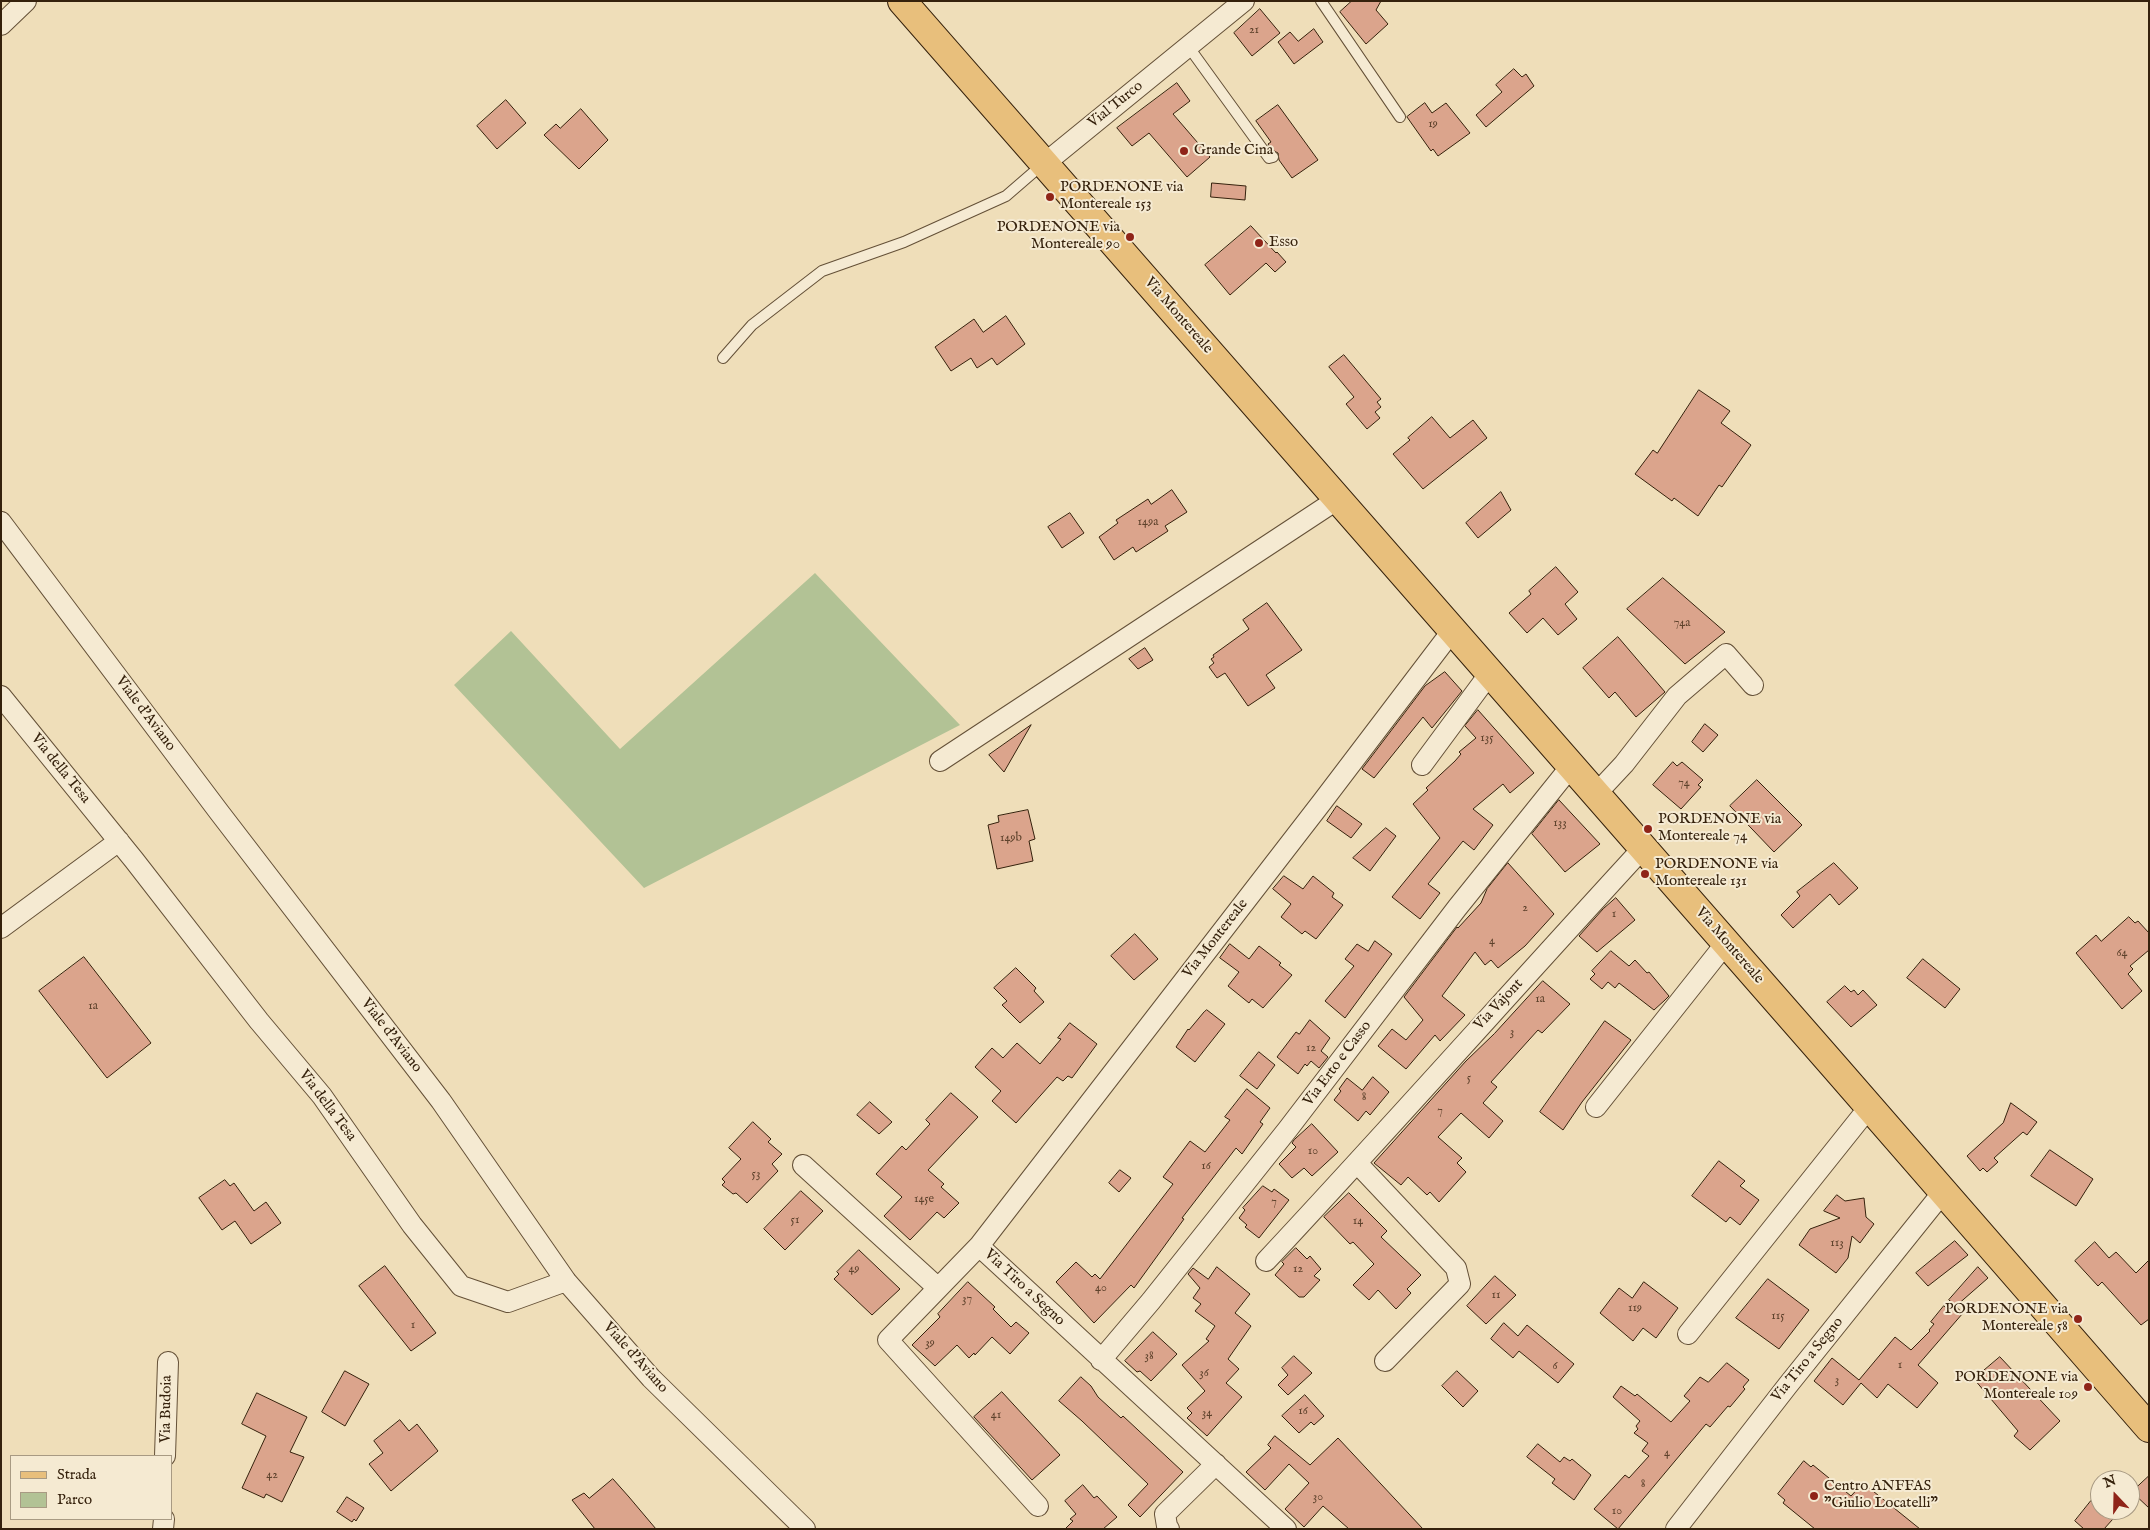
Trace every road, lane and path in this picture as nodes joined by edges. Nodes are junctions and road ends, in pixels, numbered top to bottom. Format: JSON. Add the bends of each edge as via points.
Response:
{"nodes":[{"id":1,"x":26,"y":1,"type":"edge"},
{"id":2,"x":902,"y":1,"type":"edge"},
{"id":3,"x":1244,"y":1,"type":"edge"},
{"id":4,"x":1320,"y":1,"type":"edge"},
{"id":5,"x":1,"y":25,"type":"edge"},
{"id":6,"x":1188,"y":46,"type":"junction"},
{"id":7,"x":1400,"y":118,"type":"dead end"},
{"id":8,"x":1273,"y":157,"type":"dead end"},
{"id":9,"x":1044,"y":164,"type":"junction"},
{"id":10,"x":723,"y":358,"type":"dead end"},
{"id":11,"x":1338,"y":499,"type":"junction"},
{"id":12,"x":1,"y":522,"type":"edge"},
{"id":13,"x":1452,"y":631,"type":"junction"},
{"id":14,"x":1490,"y":673,"type":"junction"},
{"id":15,"x":1753,"y":685,"type":"dead end"},
{"id":16,"x":1,"y":696,"type":"edge"},
{"id":17,"x":940,"y":761,"type":"dead end"},
{"id":18,"x":1422,"y":765,"type":"dead end"},
{"id":19,"x":1572,"y":765,"type":"junction"},
{"id":20,"x":1596,"y":794,"type":"junction"},
{"id":21,"x":119,"y":842,"type":"junction"},
{"id":22,"x":1643,"y":848,"type":"junction"},
{"id":23,"x":1,"y":928,"type":"edge"},
{"id":24,"x":1726,"y":943,"type":"junction"},
{"id":25,"x":1870,"y":1106,"type":"junction"},
{"id":26,"x":1596,"y":1107,"type":"dead end"},
{"id":27,"x":1357,"y":1163,"type":"junction"},
{"id":28,"x":803,"y":1166,"type":"dead end"},
{"id":29,"x":1943,"y":1192,"type":"junction"},
{"id":30,"x":978,"y":1246,"type":"junction"},
{"id":31,"x":1266,"y":1261,"type":"dead end"},
{"id":32,"x":566,"y":1281,"type":"junction"},
{"id":33,"x":938,"y":1288,"type":"junction"},
{"id":34,"x":1688,"y":1334,"type":"dead end"},
{"id":35,"x":1101,"y":1360,"type":"junction"},
{"id":36,"x":1385,"y":1361,"type":"dead end"},
{"id":37,"x":168,"y":1362,"type":"dead end"},
{"id":38,"x":2149,"y":1428,"type":"edge"},
{"id":39,"x":165,"y":1455,"type":"edge"},
{"id":40,"x":1216,"y":1464,"type":"junction"},
{"id":41,"x":1038,"y":1506,"type":"dead end"},
{"id":42,"x":805,"y":1529,"type":"edge"},
{"id":43,"x":1169,"y":1529,"type":"edge"},
{"id":44,"x":1286,"y":1529,"type":"edge"},
{"id":45,"x":1676,"y":1529,"type":"edge"}],
"edges":[{"from":1,"to":5,"type":"street"},
{"from":2,"to":9,"type":"main road","name":"Via Montereale"},
{"from":3,"to":6,"type":"street","name":"Vial Turco"},
{"from":4,"to":7,"type":"lane"},
{"from":6,"to":8,"type":"lane","via":[[1269,158]]},
{"from":6,"to":9,"type":"street","name":"Vial Turco"},
{"from":9,"to":10,"type":"lane","via":[[1006,196],[904,242],[822,271],[752,326]]},
{"from":9,"to":11,"type":"main road","name":"Via Montereale"},
{"from":11,"to":13,"type":"main road","name":"Via Montereale"},
{"from":11,"to":17,"type":"street"},
{"from":12,"to":32,"type":"street","name":"Viale d'Aviano","via":[[441,1102]]},
{"from":13,"to":14,"type":"main road","name":"Via Montereale"},
{"from":13,"to":30,"type":"street","name":"Via Montereale"},
{"from":14,"to":18,"type":"street"},
{"from":14,"to":19,"type":"main road","name":"Via Montereale"},
{"from":15,"to":20,"type":"street","via":[[1726,654],[1677,696]]},
{"from":16,"to":21,"type":"street","name":"Via della Tesa"},
{"from":19,"to":20,"type":"main road","name":"Via Montereale"},
{"from":19,"to":35,"type":"street","name":"Via Erto e Casso","via":[[1457,908],[1288,1129]]},
{"from":20,"to":22,"type":"main road","name":"Via Montereale"},
{"from":21,"to":23,"type":"street"},
{"from":21,"to":32,"type":"street","name":"Via della Tesa","via":[[258,1020],[322,1096],[412,1226],[461,1286],[508,1302]]},
{"from":22,"to":24,"type":"main road","name":"Via Montereale"},
{"from":22,"to":27,"type":"street","name":"Via Vajont"},
{"from":24,"to":25,"type":"main road","name":"Via Montereale"},
{"from":24,"to":26,"type":"street"},
{"from":25,"to":29,"type":"main road","name":"Via Montereale"},
{"from":25,"to":34,"type":"street"},
{"from":27,"to":31,"type":"street","name":"Via Vajont"},
{"from":27,"to":36,"type":"street","via":[[1456,1268],[1460,1284]]},
{"from":28,"to":33,"type":"street"},
{"from":29,"to":38,"type":"main road","name":"Via Montereale"},
{"from":29,"to":45,"type":"street","name":"Via Tiro a Segno"},
{"from":30,"to":33,"type":"street","name":"Via Tiro a Segno"},
{"from":30,"to":35,"type":"street","name":"Via Tiro a Segno"},
{"from":32,"to":42,"type":"street","name":"Viale d'Aviano","via":[[651,1378]]},
{"from":33,"to":41,"type":"street","name":"Via Tiro a Segno","via":[[888,1340]]},
{"from":35,"to":40,"type":"street","name":"Via Tiro a Segno"},
{"from":37,"to":39,"type":"street","name":"Via Budoia"},
{"from":40,"to":43,"type":"street","via":[[1165,1514]]},
{"from":40,"to":44,"type":"street","name":"Via Tiro a Segno"}]}
